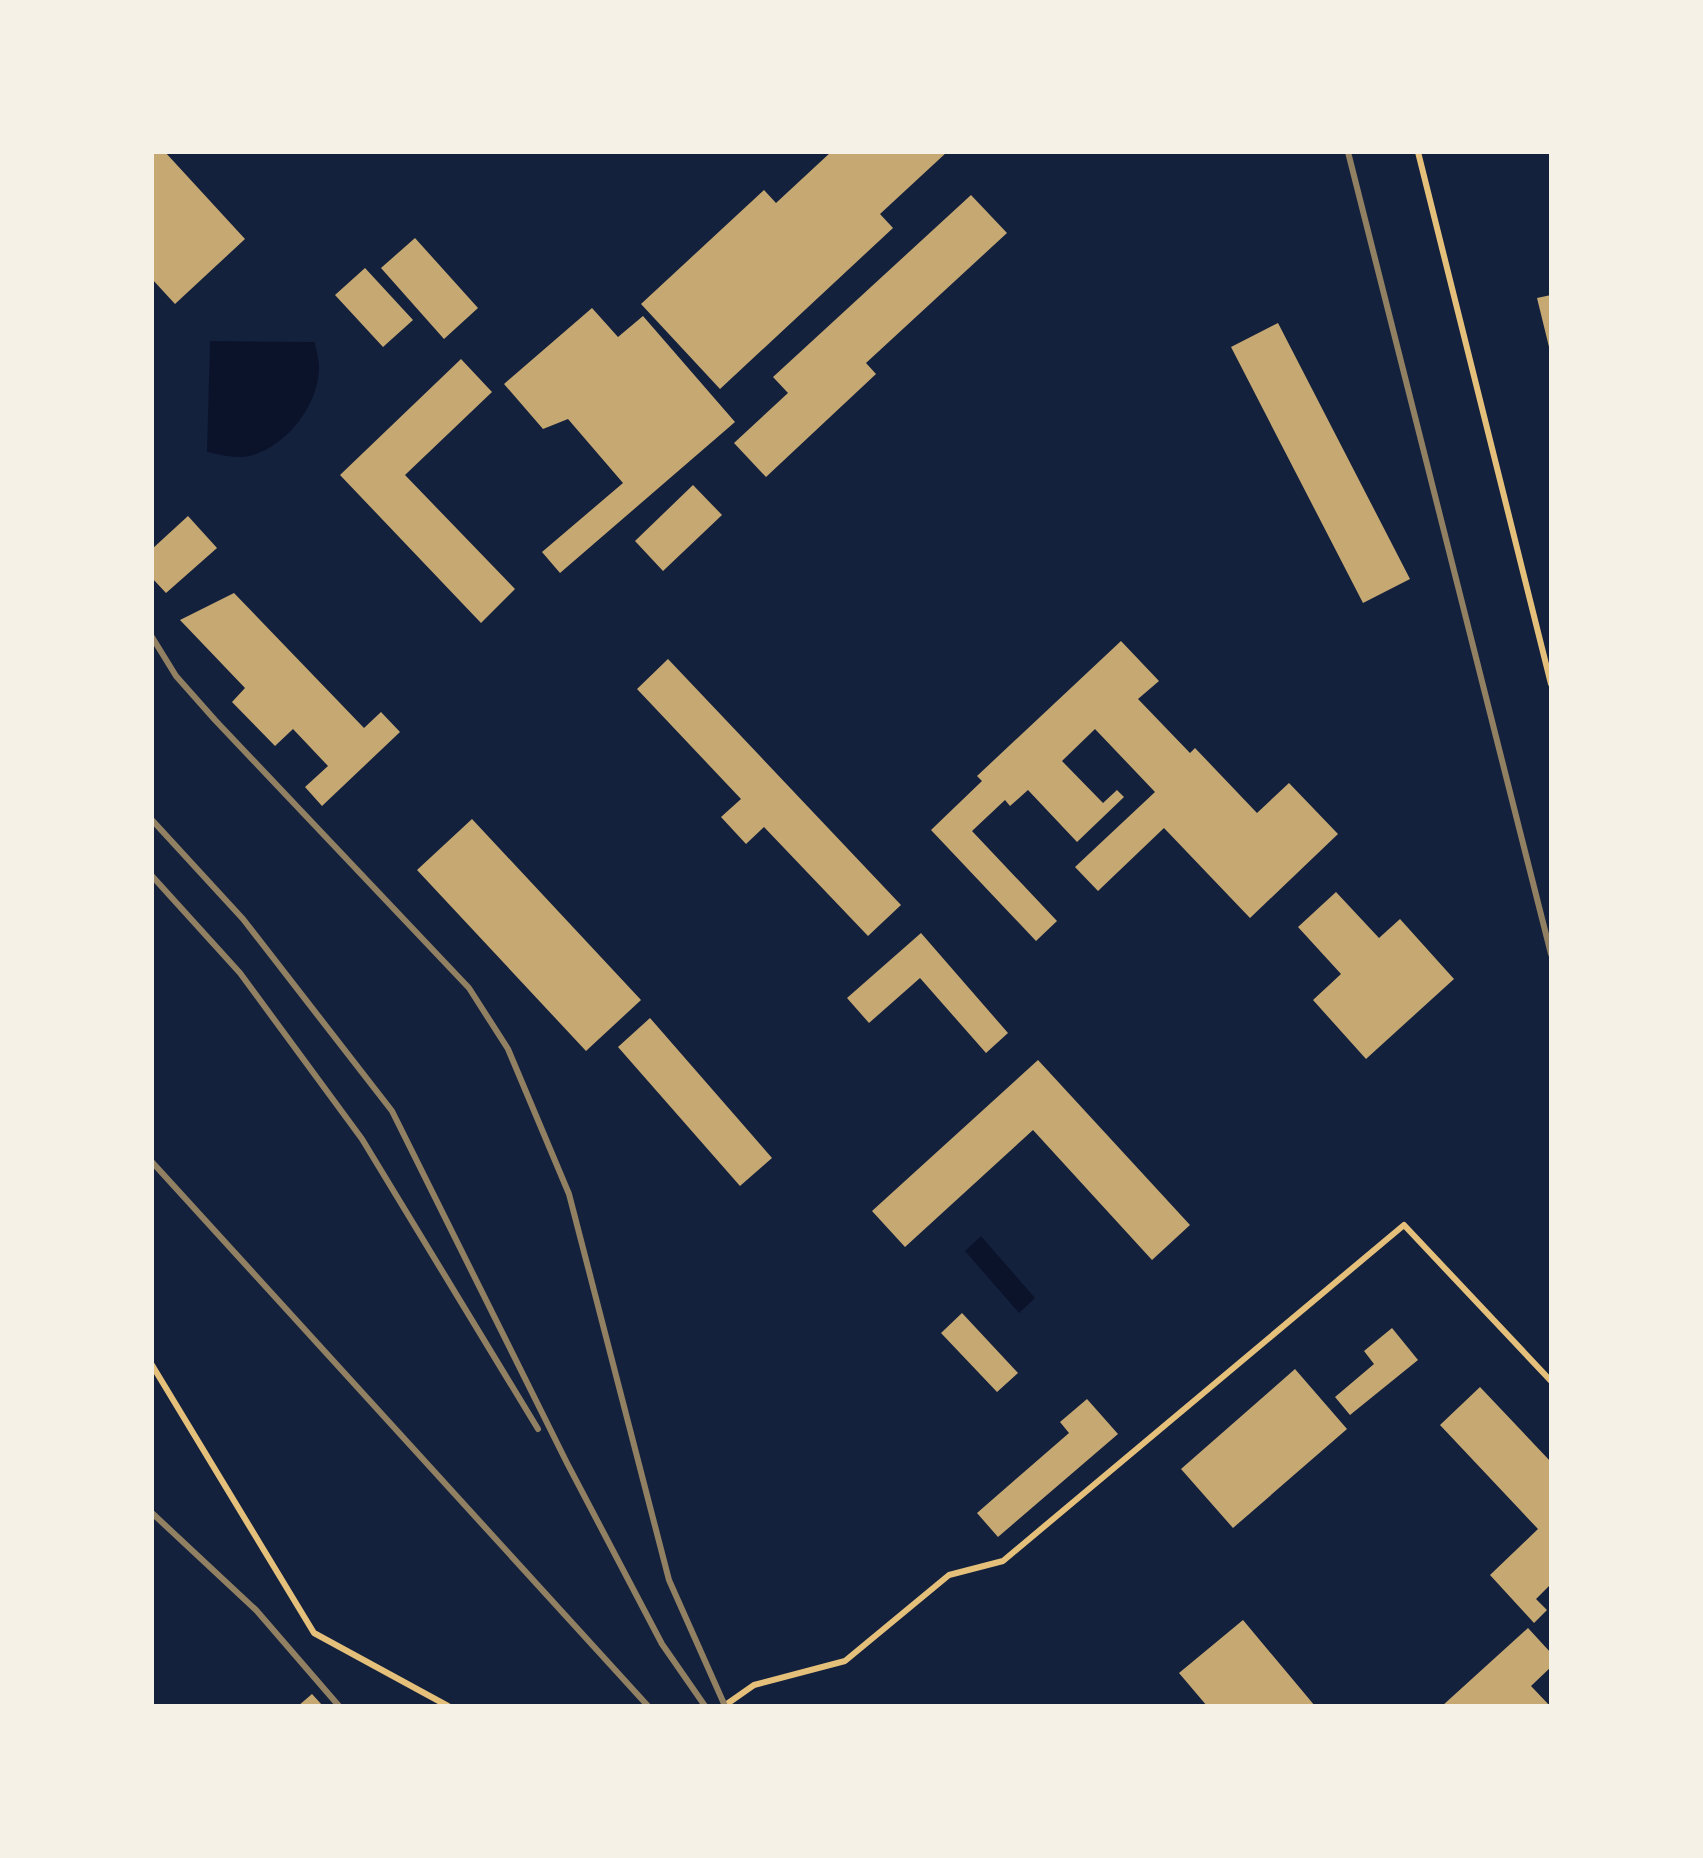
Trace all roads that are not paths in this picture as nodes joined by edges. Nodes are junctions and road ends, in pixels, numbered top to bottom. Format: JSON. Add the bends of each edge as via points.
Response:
{"nodes":[{"id":1,"x":1418,"y":152,"type":"edge"},
{"id":2,"x":1551,"y":684,"type":"edge"},
{"id":3,"x":152,"y":1365,"type":"edge"},
{"id":4,"x":1551,"y":1381,"type":"edge"},
{"id":5,"x":448,"y":1706,"type":"edge"},
{"id":6,"x":724,"y":1706,"type":"edge"}],
"edges":[{"from":1,"to":2,"type":"lane"},
{"from":3,"to":5,"type":"lane","via":[[314,1633]]},
{"from":4,"to":6,"type":"lane","via":[[1404,1225],[1003,1561],[949,1575],[845,1661],[754,1685]]}]}
